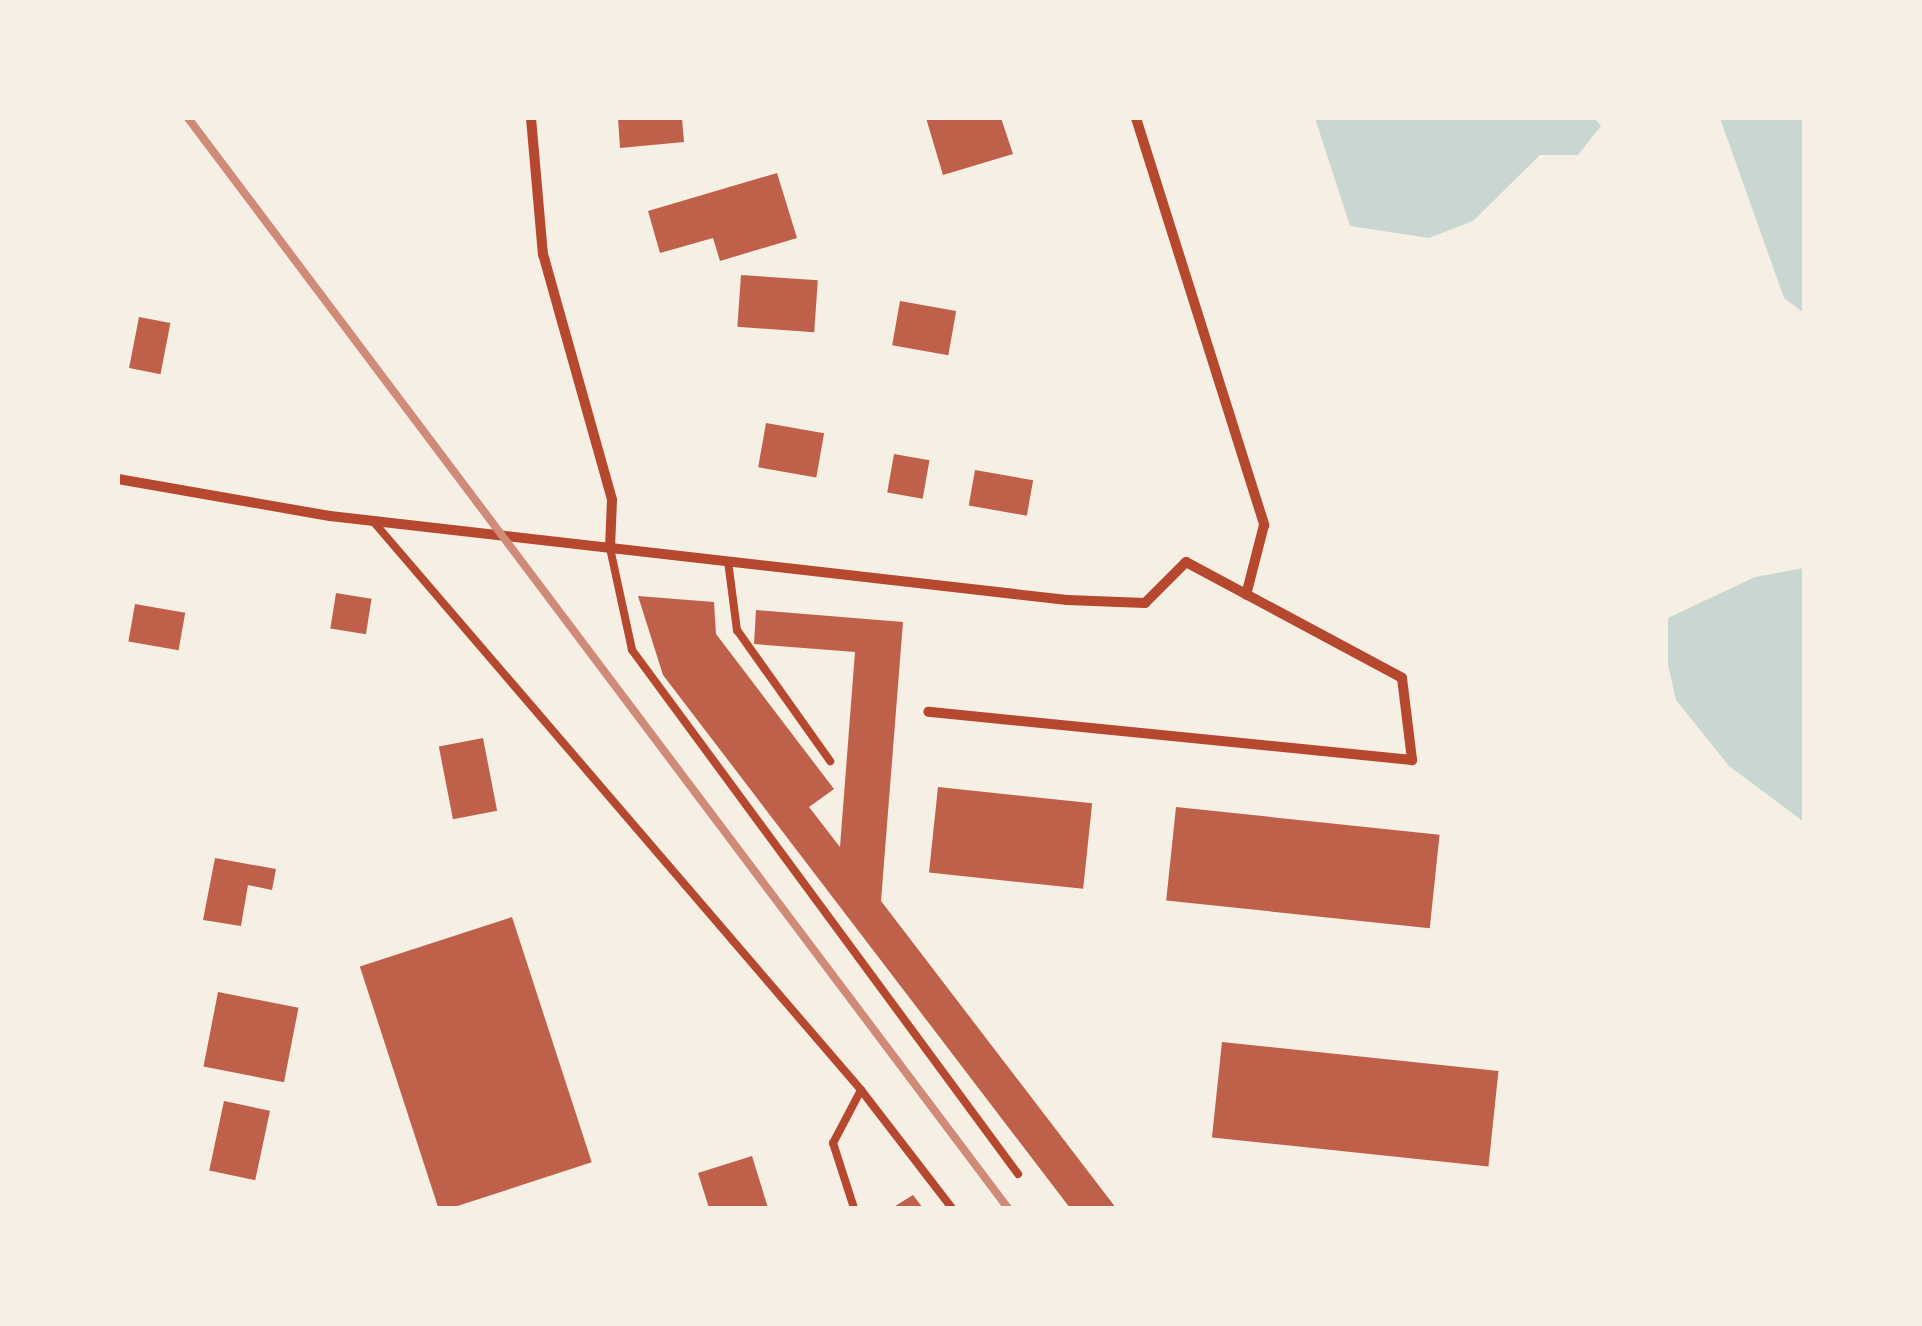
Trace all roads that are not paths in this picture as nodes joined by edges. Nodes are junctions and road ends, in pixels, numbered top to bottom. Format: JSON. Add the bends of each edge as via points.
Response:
{"nodes":[{"id":1,"x":532,"y":118,"type":"edge"},
{"id":2,"x":1136,"y":118,"type":"edge"},
{"id":3,"x":118,"y":478,"type":"edge"},
{"id":4,"x":372,"y":520,"type":"junction"},
{"id":5,"x":610,"y":548,"type":"junction"},
{"id":6,"x":728,"y":561,"type":"junction"},
{"id":7,"x":1246,"y":595,"type":"junction"},
{"id":8,"x":928,"y":712,"type":"dead end"},
{"id":9,"x":830,"y":761,"type":"dead end"},
{"id":10,"x":861,"y":1090,"type":"junction"},
{"id":11,"x":1018,"y":1174,"type":"dead end"},
{"id":12,"x":854,"y":1208,"type":"edge"},
{"id":13,"x":952,"y":1208,"type":"edge"}],
"edges":[{"from":1,"to":5,"type":"street","via":[[543,254],[612,500]]},
{"from":2,"to":7,"type":"street","via":[[1264,525]]},
{"from":3,"to":4,"type":"street"},
{"from":4,"to":5,"type":"street"},
{"from":4,"to":10,"type":"lane"},
{"from":5,"to":6,"type":"street"},
{"from":5,"to":11,"type":"lane","via":[[632,650]]},
{"from":6,"to":7,"type":"street","via":[[1145,603],[1186,562]]},
{"from":6,"to":9,"type":"lane","via":[[737,630]]},
{"from":7,"to":8,"type":"street","via":[[1402,678],[1412,760]]},
{"from":10,"to":12,"type":"lane","via":[[833,1143]]},
{"from":10,"to":13,"type":"lane"}]}
